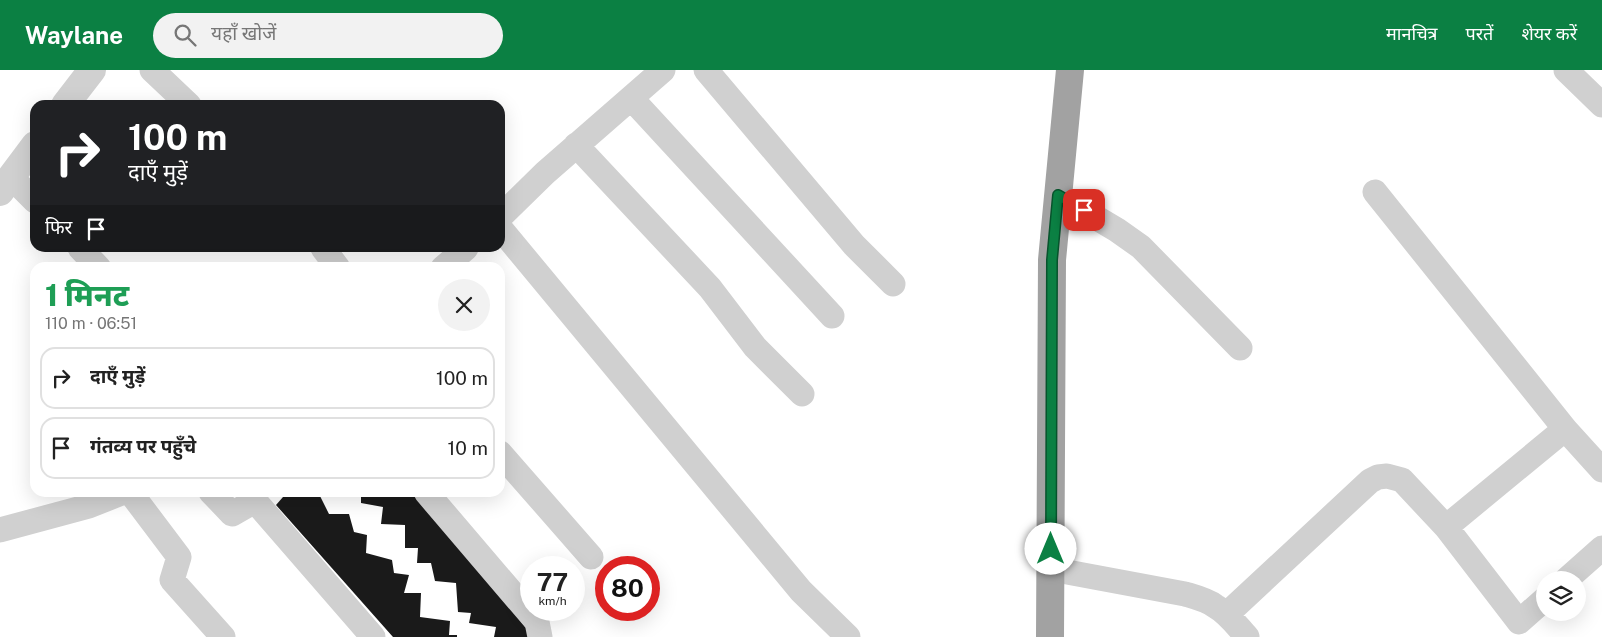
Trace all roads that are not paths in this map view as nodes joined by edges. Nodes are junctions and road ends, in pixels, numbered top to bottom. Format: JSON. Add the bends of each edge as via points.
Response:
{"nodes":[{"id":1,"x":92,"y":70,"type":"edge"},
{"id":2,"x":152,"y":70,"type":"edge"},
{"id":3,"x":663,"y":70,"type":"edge"},
{"id":4,"x":706,"y":70,"type":"edge"},
{"id":5,"x":1070,"y":70,"type":"edge"},
{"id":6,"x":1566,"y":70,"type":"edge"},
{"id":7,"x":631,"y":98,"type":"junction"},
{"id":8,"x":69,"y":100,"type":"edge"},
{"id":9,"x":184,"y":100,"type":"edge"},
{"id":10,"x":1602,"y":105,"type":"edge"},
{"id":11,"x":576,"y":145,"type":"junction"},
{"id":12,"x":30,"y":152,"type":"edge"},
{"id":13,"x":6,"y":184,"type":"edge"},
{"id":14,"x":1375,"y":192,"type":"dead end"},
{"id":15,"x":1058,"y":195,"type":"junction"},
{"id":16,"x":30,"y":198,"type":"edge"},
{"id":17,"x":505,"y":212,"type":"edge"},
{"id":18,"x":505,"y":234,"type":"edge"},
{"id":19,"x":84,"y":252,"type":"edge"},
{"id":20,"x":461,"y":252,"type":"edge"},
{"id":21,"x":93,"y":262,"type":"edge"},
{"id":22,"x":450,"y":262,"type":"edge"},
{"id":23,"x":893,"y":284,"type":"dead end"},
{"id":24,"x":832,"y":316,"type":"dead end"},
{"id":25,"x":1240,"y":348,"type":"dead end"},
{"id":26,"x":802,"y":394,"type":"dead end"},
{"id":27,"x":1565,"y":429,"type":"junction"},
{"id":28,"x":505,"y":458,"type":"edge"},
{"id":29,"x":1602,"y":470,"type":"edge"},
{"id":30,"x":112,"y":497,"type":"edge"},
{"id":31,"x":134,"y":497,"type":"edge"},
{"id":32,"x":216,"y":497,"type":"edge"},
{"id":33,"x":430,"y":497,"type":"edge"},
{"id":34,"x":1446,"y":527,"type":"junction"},
{"id":35,"x":0,"y":530,"type":"edge"},
{"id":36,"x":1602,"y":548,"type":"edge"},
{"id":37,"x":591,"y":557,"type":"dead end"},
{"id":38,"x":1051,"y":569,"type":"junction"},
{"id":39,"x":1576,"y":571,"type":"edge"},
{"id":40,"x":1227,"y":614,"type":"junction"},
{"id":41,"x":1536,"y":614,"type":"edge"},
{"id":42,"x":1526,"y":630,"type":"edge"},
{"id":43,"x":223,"y":637,"type":"edge"},
{"id":44,"x":373,"y":637,"type":"edge"},
{"id":45,"x":540,"y":637,"type":"edge"},
{"id":46,"x":848,"y":637,"type":"edge"},
{"id":47,"x":1050,"y":637,"type":"edge"},
{"id":48,"x":1246,"y":637,"type":"edge"}],
"edges":[{"from":1,"to":8,"type":"street"},
{"from":2,"to":9,"type":"street"},
{"from":3,"to":7,"type":"street"},
{"from":4,"to":23,"type":"street","via":[[854,245]]},
{"from":5,"to":15,"type":"highway"},
{"from":6,"to":10,"type":"street"},
{"from":7,"to":11,"type":"street"},
{"from":7,"to":24,"type":"street"},
{"from":11,"to":17,"type":"street"},
{"from":11,"to":26,"type":"street","via":[[710,288],[755,347]]},
{"from":12,"to":13,"type":"street"},
{"from":13,"to":16,"type":"street"},
{"from":14,"to":27,"type":"street"},
{"from":15,"to":25,"type":"street","via":[[1141,247]]},
{"from":15,"to":38,"type":"highway","via":[[1052,260]]},
{"from":18,"to":46,"type":"street","via":[[789,577]]},
{"from":19,"to":21,"type":"street"},
{"from":20,"to":22,"type":"street"},
{"from":27,"to":29,"type":"street"},
{"from":27,"to":34,"type":"street"},
{"from":28,"to":37,"type":"street"},
{"from":30,"to":35,"type":"street"},
{"from":31,"to":43,"type":"street","via":[[178,557],[172,580]]},
{"from":32,"to":44,"type":"street","via":[[232,514],[255,501]]},
{"from":33,"to":45,"type":"street","via":[[537,622]]},
{"from":34,"to":40,"type":"street","via":[[1402,480],[1378,477],[1363,487]]},
{"from":34,"to":42,"type":"street"},
{"from":36,"to":39,"type":"street"},
{"from":38,"to":40,"type":"street","via":[[1185,594],[1215,605]]},
{"from":38,"to":47,"type":"highway"},
{"from":40,"to":48,"type":"street"},
{"from":41,"to":42,"type":"street"}]}
